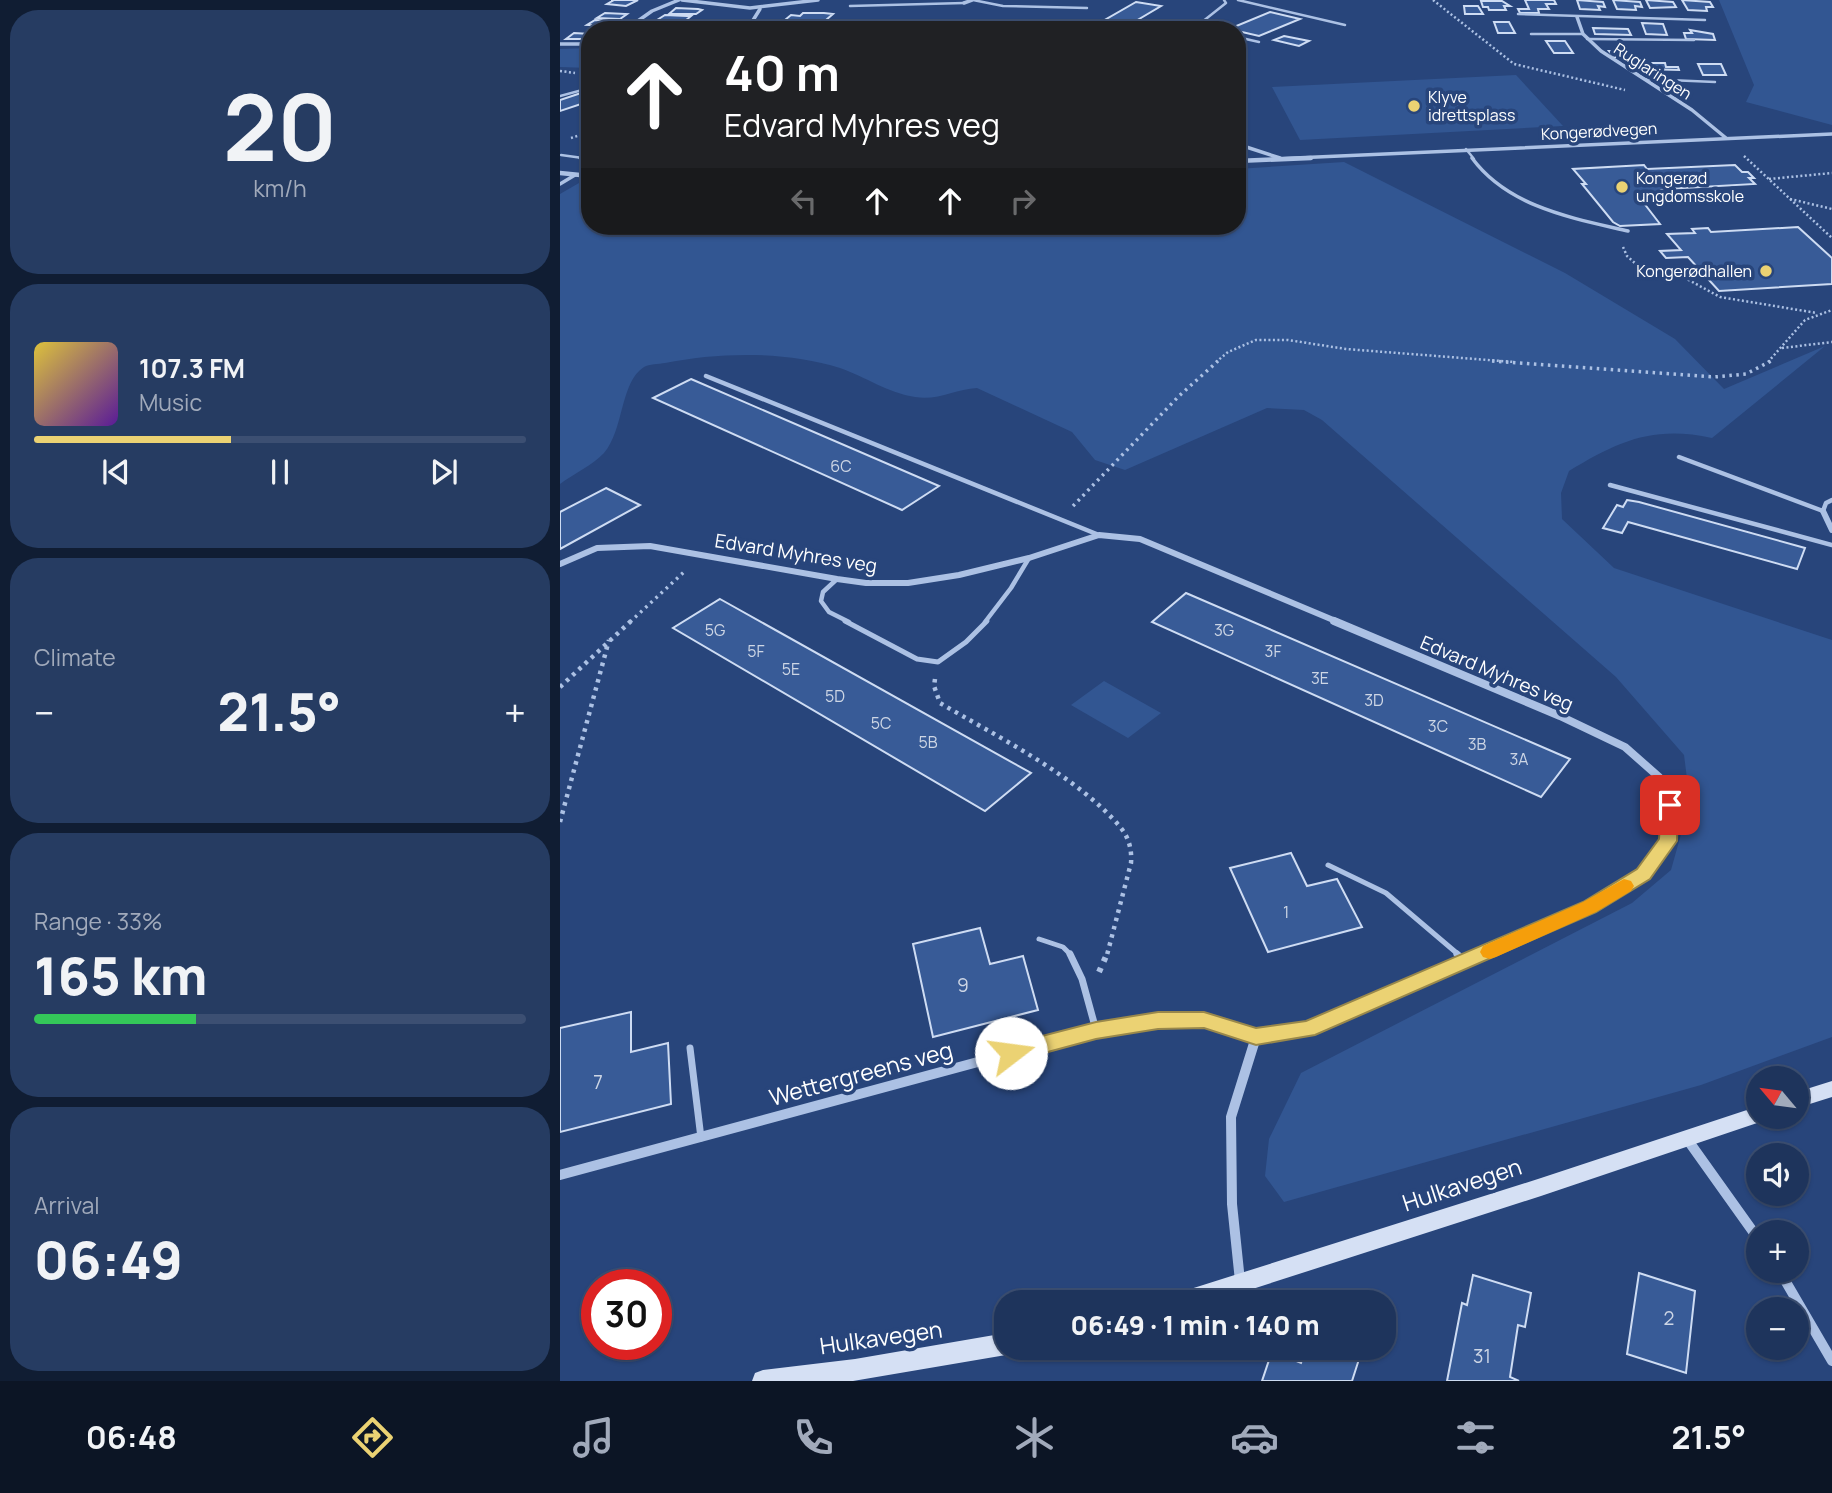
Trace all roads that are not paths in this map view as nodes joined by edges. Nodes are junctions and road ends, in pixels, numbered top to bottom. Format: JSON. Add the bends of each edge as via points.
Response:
{"nodes":[{"id":1,"x":681,"y":0,"type":"edge"},
{"id":2,"x":818,"y":0,"type":"edge"},
{"id":3,"x":973,"y":0,"type":"edge"},
{"id":4,"x":1224,"y":0,"type":"edge"},
{"id":5,"x":1238,"y":0,"type":"edge"},
{"id":6,"x":964,"y":3,"type":"joint"},
{"id":7,"x":850,"y":6,"type":"dead end"},
{"id":8,"x":1087,"y":8,"type":"dead end"},
{"id":9,"x":760,"y":9,"type":"junction"},
{"id":10,"x":1518,"y":13,"type":"dead end"},
{"id":11,"x":1577,"y":17,"type":"junction"},
{"id":12,"x":1705,"y":20,"type":"dead end"},
{"id":13,"x":638,"y":21,"type":"edge"},
{"id":14,"x":753,"y":21,"type":"edge"},
{"id":15,"x":1203,"y":21,"type":"edge"},
{"id":16,"x":1345,"y":25,"type":"dead end"},
{"id":17,"x":1531,"y":34,"type":"dead end"},
{"id":18,"x":1583,"y":34,"type":"junction"},
{"id":19,"x":1246,"y":39,"type":"edge"},
{"id":20,"x":1587,"y":39,"type":"junction"},
{"id":21,"x":1694,"y":40,"type":"dead end"},
{"id":22,"x":1259,"y":42,"type":"dead end"},
{"id":23,"x":560,"y":44,"type":"edge"},
{"id":24,"x":581,"y":44,"type":"edge"},
{"id":25,"x":1645,"y":79,"type":"junction"},
{"id":26,"x":1716,"y":82,"type":"dead end"},
{"id":27,"x":581,"y":90,"type":"edge"},
{"id":28,"x":560,"y":96,"type":"edge"},
{"id":29,"x":1832,"y":135,"type":"edge"},
{"id":30,"x":1726,"y":138,"type":"junction"},
{"id":31,"x":1246,"y":147,"type":"edge"},
{"id":32,"x":1466,"y":149,"type":"junction"},
{"id":33,"x":561,"y":155,"type":"edge"},
{"id":34,"x":581,"y":158,"type":"edge"},
{"id":35,"x":1283,"y":159,"type":"junction"},
{"id":36,"x":1246,"y":161,"type":"edge"},
{"id":37,"x":560,"y":173,"type":"edge"},
{"id":38,"x":575,"y":175,"type":"junction"},
{"id":39,"x":581,"y":175,"type":"edge"},
{"id":40,"x":560,"y":184,"type":"edge"},
{"id":41,"x":1628,"y":231,"type":"road end"},
{"id":42,"x":706,"y":376,"type":"dead end"},
{"id":43,"x":1679,"y":457,"type":"dead end"},
{"id":44,"x":1610,"y":485,"type":"dead end"},
{"id":45,"x":1832,"y":499,"type":"edge"},
{"id":46,"x":1823,"y":511,"type":"junction"},
{"id":47,"x":1832,"y":530,"type":"edge"},
{"id":48,"x":1099,"y":535,"type":"junction"},
{"id":49,"x":1832,"y":545,"type":"edge"},
{"id":50,"x":1029,"y":558,"type":"junction"},
{"id":51,"x":560,"y":564,"type":"edge"},
{"id":52,"x":837,"y":579,"type":"junction"},
{"id":53,"x":1328,"y":866,"type":"dead end"},
{"id":54,"x":1039,"y":939,"type":"dead end"},
{"id":55,"x":1466,"y":962,"type":"junction"},
{"id":56,"x":1096,"y":1030,"type":"junction"},
{"id":57,"x":1256,"y":1037,"type":"junction"},
{"id":58,"x":690,"y":1048,"type":"dead end"},
{"id":59,"x":1832,"y":1089,"type":"edge"},
{"id":60,"x":1810,"y":1096,"type":"edge"},
{"id":61,"x":1746,"y":1118,"type":"edge"},
{"id":62,"x":701,"y":1138,"type":"junction"},
{"id":63,"x":1687,"y":1138,"type":"junction"},
{"id":64,"x":560,"y":1175,"type":"edge"},
{"id":65,"x":1746,"y":1222,"type":"edge"},
{"id":66,"x":1787,"y":1283,"type":"edge"},
{"id":67,"x":1240,"y":1285,"type":"junction"},
{"id":68,"x":1223,"y":1290,"type":"edge"},
{"id":69,"x":994,"y":1346,"type":"edge"},
{"id":70,"x":1832,"y":1361,"type":"edge"},
{"id":71,"x":763,"y":1381,"type":"edge"}],
"edges":[{"from":1,"to":9,"type":"street"},
{"from":1,"to":13,"type":"street"},
{"from":2,"to":9,"type":"street"},
{"from":3,"to":6,"type":"street"},
{"from":3,"to":8,"type":"lane"},
{"from":4,"to":15,"type":"lane","via":[[1222,8]]},
{"from":5,"to":16,"type":"lane"},
{"from":6,"to":7,"type":"lane"},
{"from":9,"to":14,"type":"street"},
{"from":10,"to":11,"type":"lane"},
{"from":11,"to":12,"type":"lane"},
{"from":11,"to":18,"type":"street","name":"Ruglaringen"},
{"from":17,"to":18,"type":"lane"},
{"from":18,"to":20,"type":"street","name":"Ruglaringen"},
{"from":19,"to":22,"type":"lane"},
{"from":20,"to":21,"type":"lane"},
{"from":20,"to":25,"type":"street","name":"Ruglaringen"},
{"from":23,"to":24,"type":"street"},
{"from":25,"to":26,"type":"lane"},
{"from":25,"to":30,"type":"street","name":"Ruglaringen"},
{"from":27,"to":28,"type":"lane"},
{"from":29,"to":30,"type":"street","name":"Kongerødvegen"},
{"from":30,"to":32,"type":"street","name":"Kongerødvegen"},
{"from":31,"to":35,"type":"street","name":"Kongerødvegen"},
{"from":32,"to":35,"type":"street","name":"Kongerødvegen"},
{"from":32,"to":41,"type":"lane","via":[[1484,175],[1517,198]]},
{"from":33,"to":34,"type":"lane"},
{"from":35,"to":36,"type":"street","name":"Kongerødvegen"},
{"from":37,"to":38,"type":"street"},
{"from":38,"to":39,"type":"street"},
{"from":38,"to":40,"type":"lane"},
{"from":42,"to":48,"type":"lane"},
{"from":43,"to":46,"type":"lane"},
{"from":44,"to":49,"type":"lane"},
{"from":45,"to":46,"type":"lane"},
{"from":46,"to":47,"type":"street"},
{"from":48,"to":50,"type":"street","name":"Edvard Myhres veg"},
{"from":48,"to":55,"type":"street","name":"Edvard Myhres veg","via":[[1140,539],[1560,716],[1625,747],[1659,777],[1670,805],[1668,841],[1643,874],[1589,907]]},
{"from":50,"to":52,"type":"street","name":"Edvard Myhres veg","via":[[908,583]]},
{"from":50,"to":52,"type":"lane","via":[[1008,597],[968,640],[938,662],[917,659],[829,612],[821,601],[823,592]]},
{"from":51,"to":52,"type":"street","name":"Edvard Myhres veg","via":[[587,550],[650,546]]},
{"from":53,"to":55,"type":"lane","via":[[1386,893]]},
{"from":54,"to":56,"type":"lane","via":[[1069,953]]},
{"from":55,"to":57,"type":"street","name":"Edvard Myhres veg","via":[[1308,1029]]},
{"from":56,"to":57,"type":"street","name":"Wettergreens veg","via":[[1158,1020],[1204,1020]]},
{"from":56,"to":62,"type":"street","name":"Wettergreens veg"},
{"from":57,"to":67,"type":"street","via":[[1231,1118],[1232,1204]]},
{"from":58,"to":62,"type":"lane"},
{"from":59,"to":60,"type":"main road"},
{"from":61,"to":63,"type":"main road","name":"Hulkavegen"},
{"from":62,"to":64,"type":"street","name":"Wettergreens veg"},
{"from":63,"to":65,"type":"street"},
{"from":63,"to":67,"type":"main road","name":"Hulkavegen"},
{"from":66,"to":70,"type":"street"},
{"from":67,"to":68,"type":"main road","name":"Hulkavegen"},
{"from":69,"to":71,"type":"main road","name":"Hulkavegen"}]}
